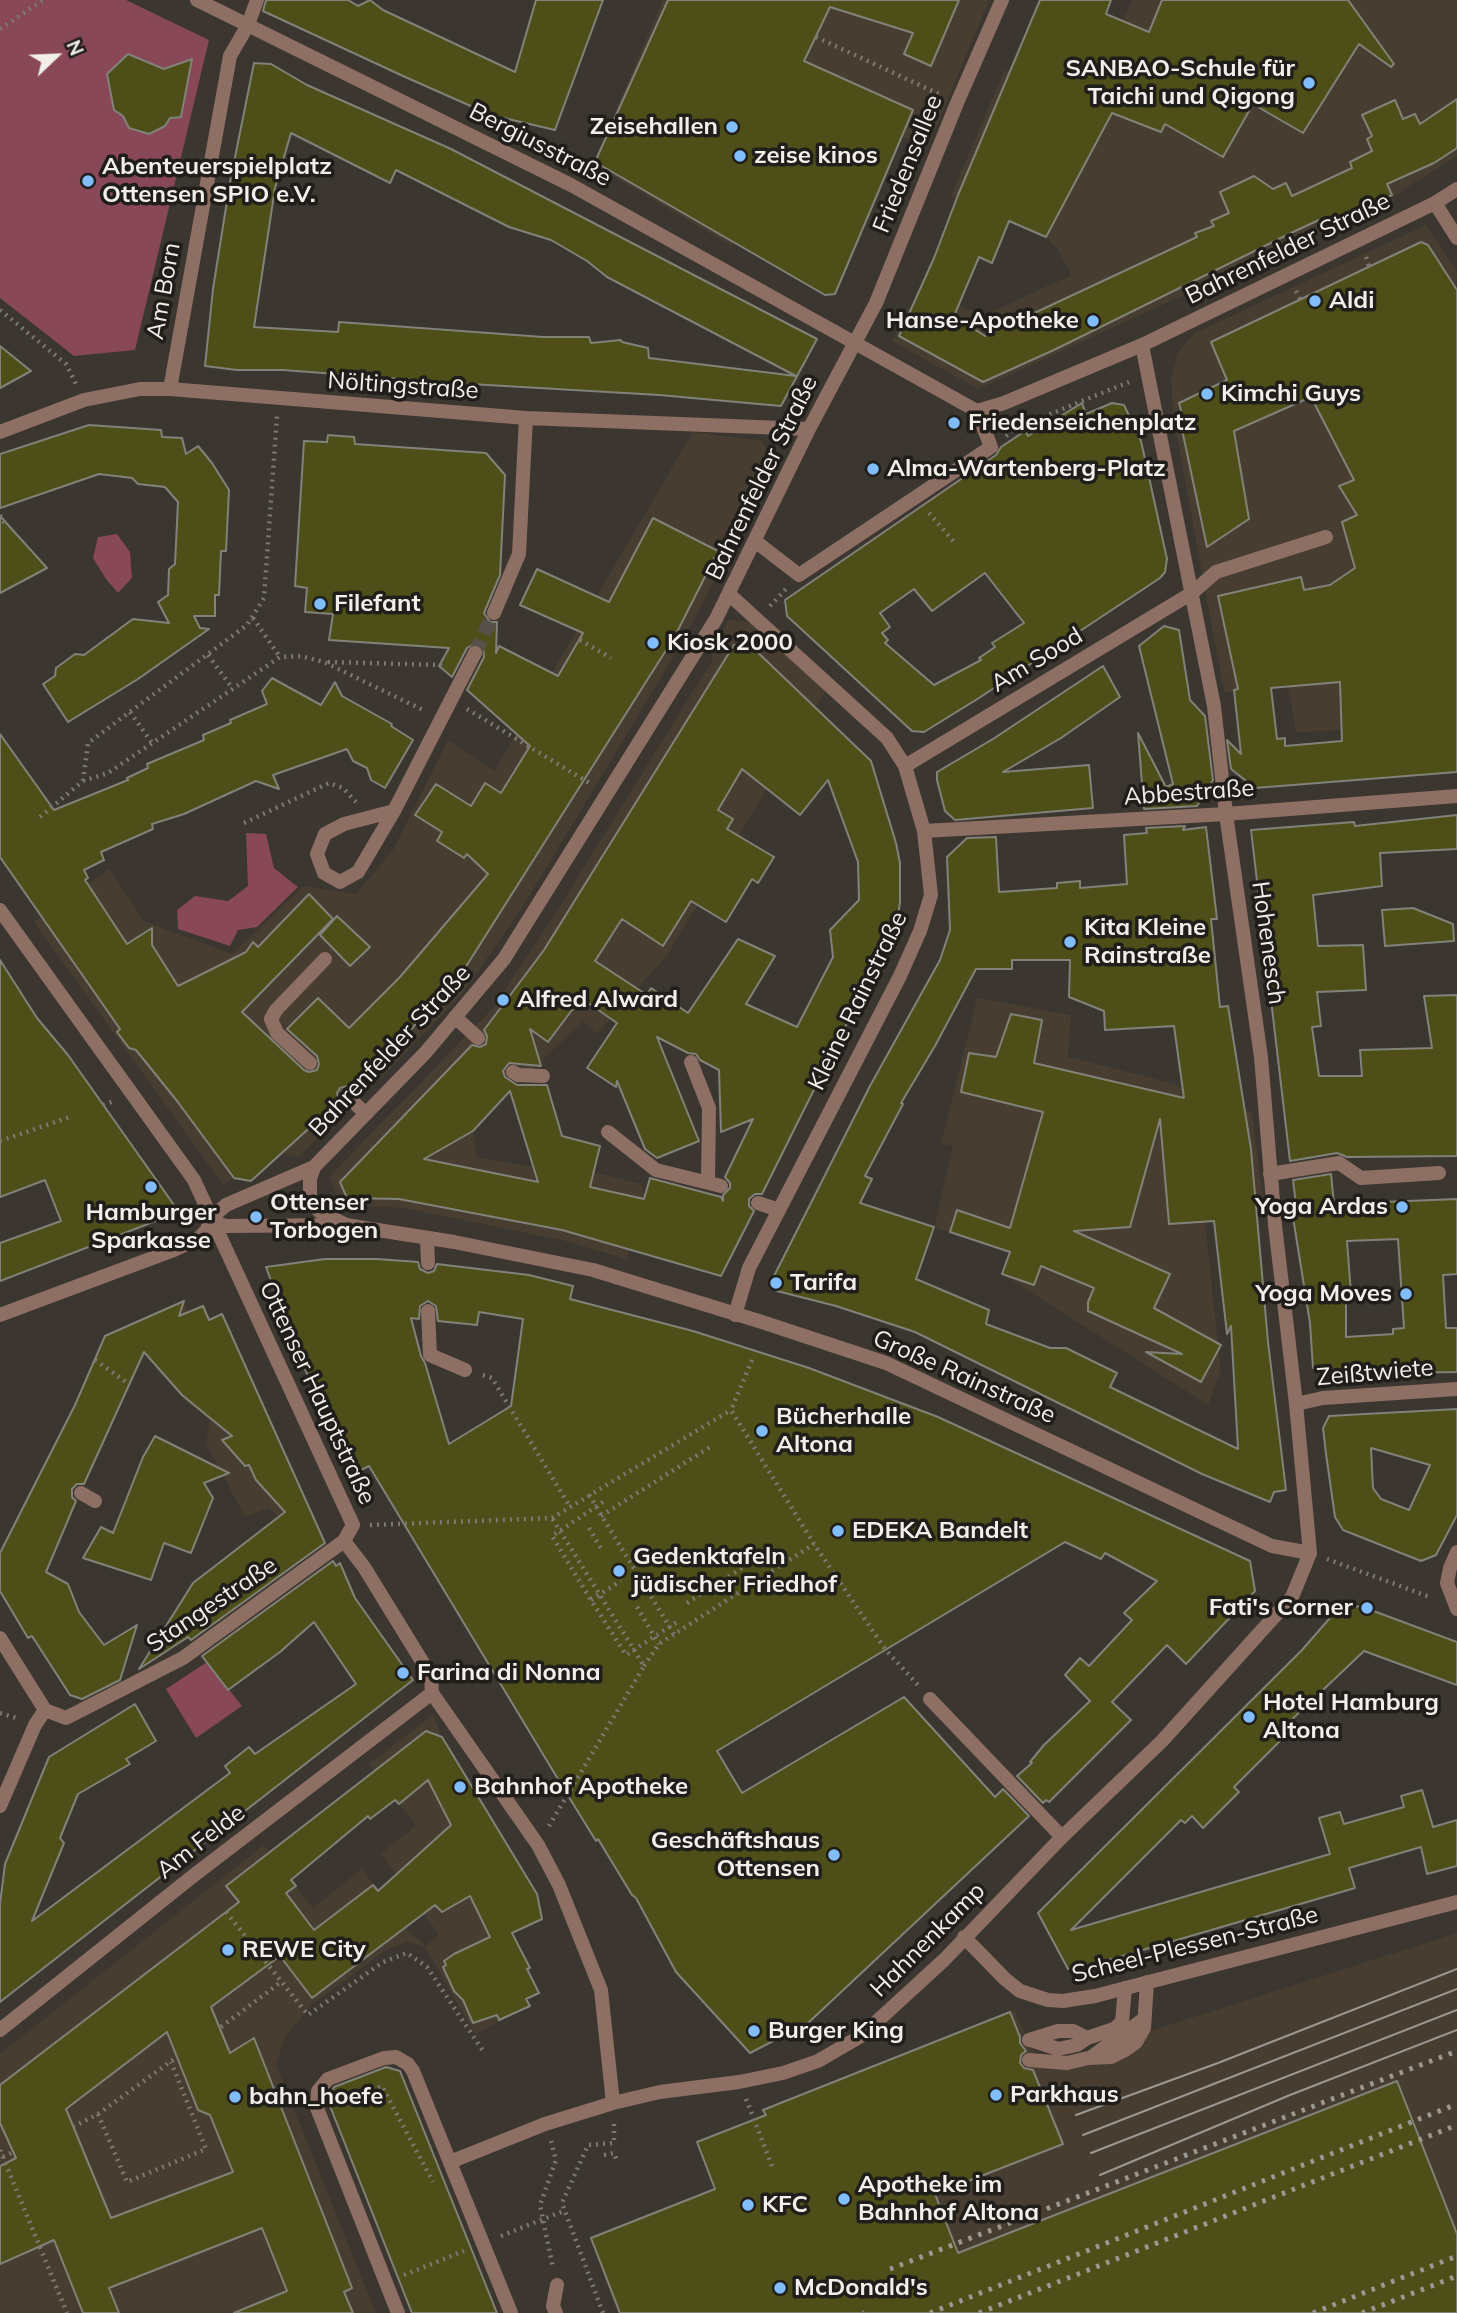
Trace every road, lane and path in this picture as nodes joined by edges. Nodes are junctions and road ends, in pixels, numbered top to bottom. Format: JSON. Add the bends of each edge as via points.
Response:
{"nodes":[{"id":1,"x":43,"y":0,"type":"edge"},
{"id":2,"x":197,"y":0,"type":"edge"},
{"id":3,"x":257,"y":0,"type":"edge"},
{"id":4,"x":1002,"y":0,"type":"edge"},
{"id":5,"x":247,"y":25,"type":"junction"},
{"id":6,"x":0,"y":29,"type":"edge"},
{"id":7,"x":816,"y":37,"type":"dead end"},
{"id":8,"x":957,"y":103,"type":"junction"},
{"id":9,"x":1457,"y":189,"type":"edge"},
{"id":10,"x":1435,"y":204,"type":"junction"},
{"id":11,"x":1457,"y":237,"type":"edge"},
{"id":12,"x":0,"y":310,"type":"edge"},
{"id":13,"x":855,"y":344,"type":"junction"},
{"id":14,"x":1142,"y":345,"type":"junction"},
{"id":15,"x":1149,"y":374,"type":"junction"},
{"id":16,"x":170,"y":389,"type":"junction"},
{"id":17,"x":84,"y":400,"type":"junction"},
{"id":18,"x":278,"y":400,"type":"junction"},
{"id":19,"x":978,"y":411,"type":"junction"},
{"id":20,"x":526,"y":418,"type":"junction"},
{"id":21,"x":809,"y":429,"type":"junction"},
{"id":22,"x":0,"y":432,"type":"edge"},
{"id":23,"x":991,"y":447,"type":"junction"},
{"id":24,"x":922,"y":504,"type":"dead end"},
{"id":25,"x":0,"y":515,"type":"edge"},
{"id":26,"x":5,"y":524,"type":"dead end"},
{"id":27,"x":1326,"y":537,"type":"dead end"},
{"id":28,"x":755,"y":541,"type":"junction"},
{"id":29,"x":955,"y":542,"type":"dead end"},
{"id":30,"x":799,"y":575,"type":"junction"},
{"id":31,"x":1192,"y":593,"type":"junction"},
{"id":32,"x":730,"y":595,"type":"junction"},
{"id":33,"x":494,"y":613,"type":"tunnel mouth"},
{"id":34,"x":252,"y":617,"type":"junction"},
{"id":35,"x":758,"y":619,"type":"junction"},
{"id":36,"x":580,"y":640,"type":"dead end"},
{"id":37,"x":475,"y":653,"type":"tunnel mouth"},
{"id":38,"x":208,"y":654,"type":"junction"},
{"id":39,"x":280,"y":657,"type":"junction"},
{"id":40,"x":611,"y":658,"type":"dead end"},
{"id":41,"x":324,"y":662,"type":"junction"},
{"id":42,"x":464,"y":676,"type":"junction"},
{"id":43,"x":233,"y":689,"type":"junction"},
{"id":44,"x":452,"y":699,"type":"junction"},
{"id":45,"x":130,"y":712,"type":"junction"},
{"id":46,"x":441,"y":719,"type":"junction"},
{"id":47,"x":152,"y":743,"type":"junction"},
{"id":48,"x":905,"y":766,"type":"junction"},
{"id":49,"x":83,"y":781,"type":"junction"},
{"id":50,"x":607,"y":794,"type":"junction"},
{"id":51,"x":1457,"y":796,"type":"edge"},
{"id":52,"x":394,"y":811,"type":"junction"},
{"id":53,"x":1226,"y":814,"type":"junction"},
{"id":54,"x":40,"y":817,"type":"dead end"},
{"id":55,"x":363,"y":819,"type":"junction"},
{"id":56,"x":244,"y":823,"type":"dead end"},
{"id":57,"x":924,"y":831,"type":"junction"},
{"id":58,"x":0,"y":910,"type":"edge"},
{"id":59,"x":325,"y":960,"type":"dead end"},
{"id":60,"x":455,"y":1017,"type":"junction"},
{"id":61,"x":478,"y":1038,"type":"dead end"},
{"id":62,"x":691,"y":1062,"type":"dead end"},
{"id":63,"x":310,"y":1063,"type":"dead end"},
{"id":64,"x":513,"y":1072,"type":"dead end"},
{"id":65,"x":543,"y":1076,"type":"dead end"},
{"id":66,"x":346,"y":1095,"type":"dead end"},
{"id":67,"x":366,"y":1114,"type":"junction"},
{"id":68,"x":70,"y":1117,"type":"dead end"},
{"id":69,"x":608,"y":1132,"type":"dead end"},
{"id":70,"x":0,"y":1141,"type":"edge"},
{"id":71,"x":314,"y":1167,"type":"junction"},
{"id":72,"x":1439,"y":1173,"type":"dead end"},
{"id":73,"x":1270,"y":1174,"type":"junction"},
{"id":74,"x":310,"y":1197,"type":"joint"},
{"id":75,"x":758,"y":1203,"type":"dead end"},
{"id":76,"x":779,"y":1210,"type":"junction"},
{"id":77,"x":210,"y":1219,"type":"junction"},
{"id":78,"x":346,"y":1225,"type":"junction"},
{"id":79,"x":428,"y":1239,"type":"junction"},
{"id":80,"x":428,"y":1263,"type":"dead end"},
{"id":81,"x":428,"y":1311,"type":"dead end"},
{"id":82,"x":0,"y":1315,"type":"edge"},
{"id":83,"x":735,"y":1315,"type":"junction"},
{"id":84,"x":95,"y":1360,"type":"dead end"},
{"id":85,"x":752,"y":1360,"type":"dead end"},
{"id":86,"x":466,"y":1370,"type":"joint"},
{"id":87,"x":129,"y":1384,"type":"dead end"},
{"id":88,"x":1457,"y":1389,"type":"edge"},
{"id":89,"x":1296,"y":1404,"type":"junction"},
{"id":90,"x":731,"y":1410,"type":"junction"},
{"id":91,"x":710,"y":1447,"type":"dead end"},
{"id":92,"x":81,"y":1493,"type":"dead end"},
{"id":93,"x":589,"y":1496,"type":"junction"},
{"id":94,"x":95,"y":1501,"type":"dead end"},
{"id":95,"x":604,"y":1502,"type":"dead end"},
{"id":96,"x":570,"y":1507,"type":"junction"},
{"id":97,"x":590,"y":1511,"type":"junction"},
{"id":98,"x":601,"y":1517,"type":"junction"},
{"id":99,"x":552,"y":1518,"type":"junction"},
{"id":100,"x":353,"y":1525,"type":"junction"},
{"id":101,"x":589,"y":1528,"type":"dead end"},
{"id":102,"x":344,"y":1541,"type":"junction"},
{"id":103,"x":814,"y":1544,"type":"junction"},
{"id":104,"x":772,"y":1549,"type":"dead end"},
{"id":105,"x":603,"y":1552,"type":"dead end"},
{"id":106,"x":1457,"y":1552,"type":"edge"},
{"id":107,"x":1310,"y":1553,"type":"junction"},
{"id":108,"x":621,"y":1581,"type":"dead end"},
{"id":109,"x":591,"y":1600,"type":"junction"},
{"id":110,"x":687,"y":1603,"type":"dead end"},
{"id":111,"x":1454,"y":1604,"type":"edge"},
{"id":112,"x":636,"y":1607,"type":"dead end"},
{"id":113,"x":677,"y":1622,"type":"dead end"},
{"id":114,"x":662,"y":1631,"type":"junction"},
{"id":115,"x":674,"y":1634,"type":"junction"},
{"id":116,"x":0,"y":1637,"type":"edge"},
{"id":117,"x":668,"y":1638,"type":"junction"},
{"id":118,"x":659,"y":1644,"type":"junction"},
{"id":119,"x":644,"y":1666,"type":"junction"},
{"id":120,"x":432,"y":1693,"type":"junction"},
{"id":121,"x":930,"y":1699,"type":"joint"},
{"id":122,"x":44,"y":1710,"type":"junction"},
{"id":123,"x":0,"y":1806,"type":"edge"},
{"id":124,"x":1062,"y":1837,"type":"junction"},
{"id":125,"x":538,"y":1845,"type":"junction"},
{"id":126,"x":1457,"y":1902,"type":"edge"},
{"id":127,"x":226,"y":1912,"type":"dead end"},
{"id":128,"x":964,"y":1937,"type":"junction"},
{"id":129,"x":281,"y":1982,"type":"junction"},
{"id":130,"x":1147,"y":1982,"type":"junction"},
{"id":131,"x":1125,"y":1988,"type":"junction"},
{"id":132,"x":222,"y":2027,"type":"dead end"},
{"id":133,"x":0,"y":2030,"type":"edge"},
{"id":134,"x":1026,"y":2040,"type":"dead end"},
{"id":135,"x":482,"y":2051,"type":"dead end"},
{"id":136,"x":177,"y":2057,"type":"dead end"},
{"id":137,"x":1029,"y":2060,"type":"dead end"},
{"id":138,"x":171,"y":2062,"type":"junction"},
{"id":139,"x":739,"y":2082,"type":"junction"},
{"id":140,"x":613,"y":2103,"type":"junction"},
{"id":141,"x":98,"y":2114,"type":"junction"},
{"id":142,"x":340,"y":2116,"type":"dead end"},
{"id":143,"x":545,"y":2124,"type":"junction"},
{"id":144,"x":73,"y":2127,"type":"dead end"},
{"id":145,"x":614,"y":2143,"type":"junction"},
{"id":146,"x":0,"y":2150,"type":"edge"},
{"id":147,"x":13,"y":2152,"type":"dead end"},
{"id":148,"x":614,"y":2153,"type":"junction"},
{"id":149,"x":604,"y":2155,"type":"dead end"},
{"id":150,"x":3,"y":2157,"type":"junction"},
{"id":151,"x":617,"y":2161,"type":"dead end"},
{"id":152,"x":450,"y":2162,"type":"junction"},
{"id":153,"x":772,"y":2166,"type":"dead end"},
{"id":154,"x":434,"y":2184,"type":"dead end"},
{"id":155,"x":566,"y":2210,"type":"junction"},
{"id":156,"x":542,"y":2220,"type":"junction"},
{"id":157,"x":458,"y":2239,"type":"dead end"},
{"id":158,"x":483,"y":2243,"type":"junction"},
{"id":159,"x":463,"y":2251,"type":"junction"},
{"id":160,"x":468,"y":2264,"type":"dead end"},
{"id":161,"x":557,"y":2285,"type":"joint"},
{"id":162,"x":407,"y":2286,"type":"dead end"},
{"id":163,"x":67,"y":2313,"type":"edge"},
{"id":164,"x":398,"y":2313,"type":"edge"},
{"id":165,"x":511,"y":2313,"type":"edge"},
{"id":166,"x":556,"y":2313,"type":"edge"},
{"id":167,"x":603,"y":2313,"type":"edge"}],
"edges":[{"from":1,"to":6,"type":"path"},
{"from":2,"to":5,"type":"street","name":"Bergiusstraße"},
{"from":3,"to":5,"type":"street","name":"Am Born"},
{"from":4,"to":8,"type":"street","name":"Friedensallee"},
{"from":5,"to":13,"type":"street","name":"Bergiusstraße","via":[[571,185]]},
{"from":5,"to":16,"type":"street","name":"Am Born","via":[[230,57]]},
{"from":7,"to":8,"type":"path"},
{"from":8,"to":13,"type":"street","name":"Friedensallee"},
{"from":9,"to":10,"type":"street","name":"Bahrenfelder Straße"},
{"from":10,"to":11,"type":"street"},
{"from":10,"to":14,"type":"street","name":"Bahrenfelder Straße"},
{"from":12,"to":17,"type":"path","via":[[66,364]]},
{"from":13,"to":19,"type":"street"},
{"from":13,"to":21,"type":"street","name":"Bahrenfelder Straße"},
{"from":14,"to":15,"type":"street","name":"Hohenesch"},
{"from":14,"to":19,"type":"street","name":"Bahrenfelder Straße"},
{"from":15,"to":23,"type":"path","via":[[1016,429]]},
{"from":15,"to":31,"type":"street","name":"Hohenesch"},
{"from":16,"to":17,"type":"street","name":"Nöltingstraße","via":[[140,389]]},
{"from":16,"to":18,"type":"street","name":"Nöltingstraße"},
{"from":17,"to":22,"type":"street","name":"Nöltingstraße"},
{"from":18,"to":20,"type":"street","name":"Nöltingstraße"},
{"from":18,"to":34,"type":"path","via":[[264,598]]},
{"from":19,"to":23,"type":"street"},
{"from":20,"to":21,"type":"street","name":"Nöltingstraße"},
{"from":20,"to":33,"type":"street","via":[[519,554]]},
{"from":21,"to":28,"type":"street","name":"Bahrenfelder Straße"},
{"from":23,"to":30,"type":"street"},
{"from":24,"to":29,"type":"path"},
{"from":25,"to":26,"type":"path"},
{"from":27,"to":31,"type":"street","name":"Am Sood","via":[[1216,572]]},
{"from":28,"to":30,"type":"street"},
{"from":28,"to":32,"type":"street","name":"Bahrenfelder Straße"},
{"from":30,"to":35,"type":"path"},
{"from":31,"to":48,"type":"street","name":"Am Sood"},
{"from":31,"to":53,"type":"street","name":"Hohenesch","via":[[1214,706]]},
{"from":32,"to":35,"type":"street","name":"Kleine Rainstraße"},
{"from":32,"to":50,"type":"street","name":"Bahrenfelder Straße"},
{"from":34,"to":38,"type":"path"},
{"from":34,"to":39,"type":"path"},
{"from":35,"to":48,"type":"street","name":"Kleine Rainstraße","via":[[887,738]]},
{"from":36,"to":40,"type":"path"},
{"from":37,"to":42,"type":"street"},
{"from":38,"to":43,"type":"path"},
{"from":38,"to":45,"type":"path"},
{"from":39,"to":41,"type":"path"},
{"from":39,"to":43,"type":"path"},
{"from":41,"to":42,"type":"path","via":[[440,664]]},
{"from":41,"to":46,"type":"path"},
{"from":42,"to":44,"type":"street"},
{"from":43,"to":47,"type":"path"},
{"from":44,"to":46,"type":"street"},
{"from":44,"to":50,"type":"path"},
{"from":45,"to":47,"type":"path"},
{"from":45,"to":49,"type":"path","via":[[88,743]]},
{"from":46,"to":52,"type":"street"},
{"from":47,"to":49,"type":"path","via":[[108,772]]},
{"from":48,"to":57,"type":"street","name":"Kleine Rainstraße"},
{"from":49,"to":54,"type":"path"},
{"from":50,"to":60,"type":"street","name":"Bahrenfelder Straße","via":[[503,959]]},
{"from":51,"to":53,"type":"street","name":"Abbestraße"},
{"from":52,"to":55,"type":"street"},
{"from":52,"to":55,"type":"street","via":[[358,872],[340,882],[324,873],[317,854],[325,834]]},
{"from":53,"to":57,"type":"street","name":"Abbestraße"},
{"from":53,"to":73,"type":"street","name":"Hohenesch","via":[[1255,1011]]},
{"from":55,"to":56,"type":"path","via":[[344,788],[330,783]]},
{"from":57,"to":76,"type":"street","name":"Kleine Rainstraße","via":[[931,895],[920,930]]},
{"from":58,"to":77,"type":"street","name":"Ottenser Hauptstraße","via":[[194,1180]]},
{"from":59,"to":63,"type":"street","via":[[271,1019],[277,1032]]},
{"from":60,"to":61,"type":"street"},
{"from":60,"to":67,"type":"street","name":"Bahrenfelder Straße"},
{"from":62,"to":69,"type":"street","via":[[709,1108],[715,1184],[656,1170]]},
{"from":64,"to":65,"type":"street"},
{"from":66,"to":67,"type":"street"},
{"from":67,"to":71,"type":"street","name":"Bahrenfelder Straße"},
{"from":68,"to":70,"type":"path"},
{"from":71,"to":74,"type":"street","name":"Bahrenfelder Straße"},
{"from":71,"to":77,"type":"street","name":"Bahrenfelder Straße","via":[[226,1205]]},
{"from":72,"to":73,"type":"street","via":[[1361,1178],[1339,1163]]},
{"from":73,"to":89,"type":"street","name":"Hohenesch"},
{"from":74,"to":78,"type":"street","name":"Große Rainstraße","via":[[319,1211]]},
{"from":75,"to":76,"type":"street"},
{"from":76,"to":83,"type":"street","name":"Kleine Rainstraße","via":[[749,1268]]},
{"from":77,"to":78,"type":"street","name":"Große Rainstraße","via":[[225,1226]]},
{"from":77,"to":82,"type":"street","name":"Bahrenfelder Straße","via":[[208,1230],[199,1238],[174,1250]]},
{"from":77,"to":100,"type":"street","name":"Ottenser Hauptstraße"},
{"from":78,"to":79,"type":"street","name":"Große Rainstraße"},
{"from":79,"to":80,"type":"street"},
{"from":79,"to":83,"type":"street","name":"Große Rainstraße","via":[[593,1270]]},
{"from":81,"to":86,"type":"street","via":[[430,1355]]},
{"from":83,"to":107,"type":"street","name":"Große Rainstraße","via":[[904,1371],[1272,1546]]},
{"from":84,"to":87,"type":"path"},
{"from":85,"to":90,"type":"path"},
{"from":86,"to":96,"type":"path","via":[[492,1378]]},
{"from":88,"to":89,"type":"street","name":"Zeißtwiete"},
{"from":89,"to":107,"type":"street","name":"Hohenesch"},
{"from":90,"to":93,"type":"path"},
{"from":90,"to":103,"type":"path"},
{"from":91,"to":98,"type":"path"},
{"from":92,"to":94,"type":"street"},
{"from":93,"to":96,"type":"path"},
{"from":93,"to":97,"type":"path"},
{"from":93,"to":98,"type":"path"},
{"from":95,"to":97,"type":"path"},
{"from":96,"to":99,"type":"path"},
{"from":97,"to":109,"type":"path","via":[[552,1536]]},
{"from":98,"to":115,"type":"path"},
{"from":99,"to":100,"type":"path"},
{"from":99,"to":119,"type":"path"},
{"from":100,"to":102,"type":"street","name":"Ottenser Hauptstraße"},
{"from":101,"to":105,"type":"path"},
{"from":102,"to":120,"type":"street","name":"Ottenser Hauptstraße","via":[[431,1676]]},
{"from":102,"to":122,"type":"street","name":"Stangestraße","via":[[183,1658],[66,1718]]},
{"from":103,"to":115,"type":"path"},
{"from":103,"to":121,"type":"path","via":[[885,1649]]},
{"from":104,"to":110,"type":"path"},
{"from":106,"to":111,"type":"street","via":[[1448,1575]]},
{"from":107,"to":111,"type":"path"},
{"from":107,"to":124,"type":"street","name":"Hahnenkamp","via":[[1292,1597],[1162,1741]]},
{"from":108,"to":109,"type":"path"},
{"from":109,"to":114,"type":"path","via":[[626,1655]]},
{"from":112,"to":118,"type":"path"},
{"from":113,"to":114,"type":"path"},
{"from":114,"to":117,"type":"path"},
{"from":115,"to":117,"type":"path"},
{"from":116,"to":122,"type":"street"},
{"from":117,"to":118,"type":"path"},
{"from":118,"to":119,"type":"path"},
{"from":119,"to":125,"type":"path"},
{"from":120,"to":125,"type":"street","name":"Ottenser Hauptstraße"},
{"from":120,"to":133,"type":"street","name":"Am Felde"},
{"from":121,"to":124,"type":"street"},
{"from":122,"to":123,"type":"street"},
{"from":124,"to":128,"type":"street","name":"Hahnenkamp"},
{"from":125,"to":140,"type":"street","name":"Ottenser Hauptstraße","via":[[559,1885],[600,1990]]},
{"from":126,"to":130,"type":"street","name":"Scheel-Plessen-Straße"},
{"from":127,"to":129,"type":"path"},
{"from":128,"to":131,"type":"street","name":"Scheel-Plessen-Straße","via":[[1005,1979],[1033,1997],[1079,1999]]},
{"from":128,"to":139,"type":"street","name":"Hahnenkamp","via":[[873,2026],[847,2045],[802,2067]]},
{"from":129,"to":132,"type":"path"},
{"from":129,"to":135,"type":"path","via":[[308,2015],[383,1962],[407,1954],[427,1967]]},
{"from":130,"to":131,"type":"street","name":"Scheel-Plessen-Straße"},
{"from":130,"to":137,"type":"street","via":[[1142,2032],[1125,2050],[1111,2057],[1068,2063]]},
{"from":131,"to":134,"type":"street","via":[[1122,2022],[1114,2029],[1087,2038],[1073,2031],[1058,2031]]},
{"from":136,"to":138,"type":"path"},
{"from":138,"to":141,"type":"path"},
{"from":138,"to":141,"type":"path","via":[[206,2149],[127,2182]]},
{"from":139,"to":140,"type":"street","name":"Hahnenkamp"},
{"from":139,"to":153,"type":"path"},
{"from":140,"to":143,"type":"street","name":"Hahnenkamp"},
{"from":140,"to":145,"type":"path"},
{"from":141,"to":144,"type":"path"},
{"from":142,"to":154,"type":"path","via":[[335,2104],[382,2086]]},
{"from":143,"to":152,"type":"street","name":"Hahnenkamp"},
{"from":143,"to":156,"type":"path","via":[[556,2160],[540,2205]]},
{"from":145,"to":148,"type":"path"},
{"from":145,"to":155,"type":"path","via":[[588,2145],[562,2203]]},
{"from":146,"to":150,"type":"path"},
{"from":147,"to":150,"type":"path"},
{"from":148,"to":149,"type":"path"},
{"from":148,"to":151,"type":"path"},
{"from":150,"to":163,"type":"path"},
{"from":152,"to":158,"type":"street"},
{"from":152,"to":164,"type":"street","via":[[413,2071],[402,2060],[384,2058],[328,2079],[318,2091],[317,2108]]},
{"from":155,"to":156,"type":"path"},
{"from":155,"to":167,"type":"path"},
{"from":156,"to":158,"type":"path"},
{"from":156,"to":161,"type":"path"},
{"from":157,"to":159,"type":"path"},
{"from":158,"to":159,"type":"path"},
{"from":158,"to":165,"type":"street"},
{"from":159,"to":160,"type":"path"},
{"from":159,"to":162,"type":"path","via":[[403,2275]]},
{"from":161,"to":166,"type":"street"}]}
